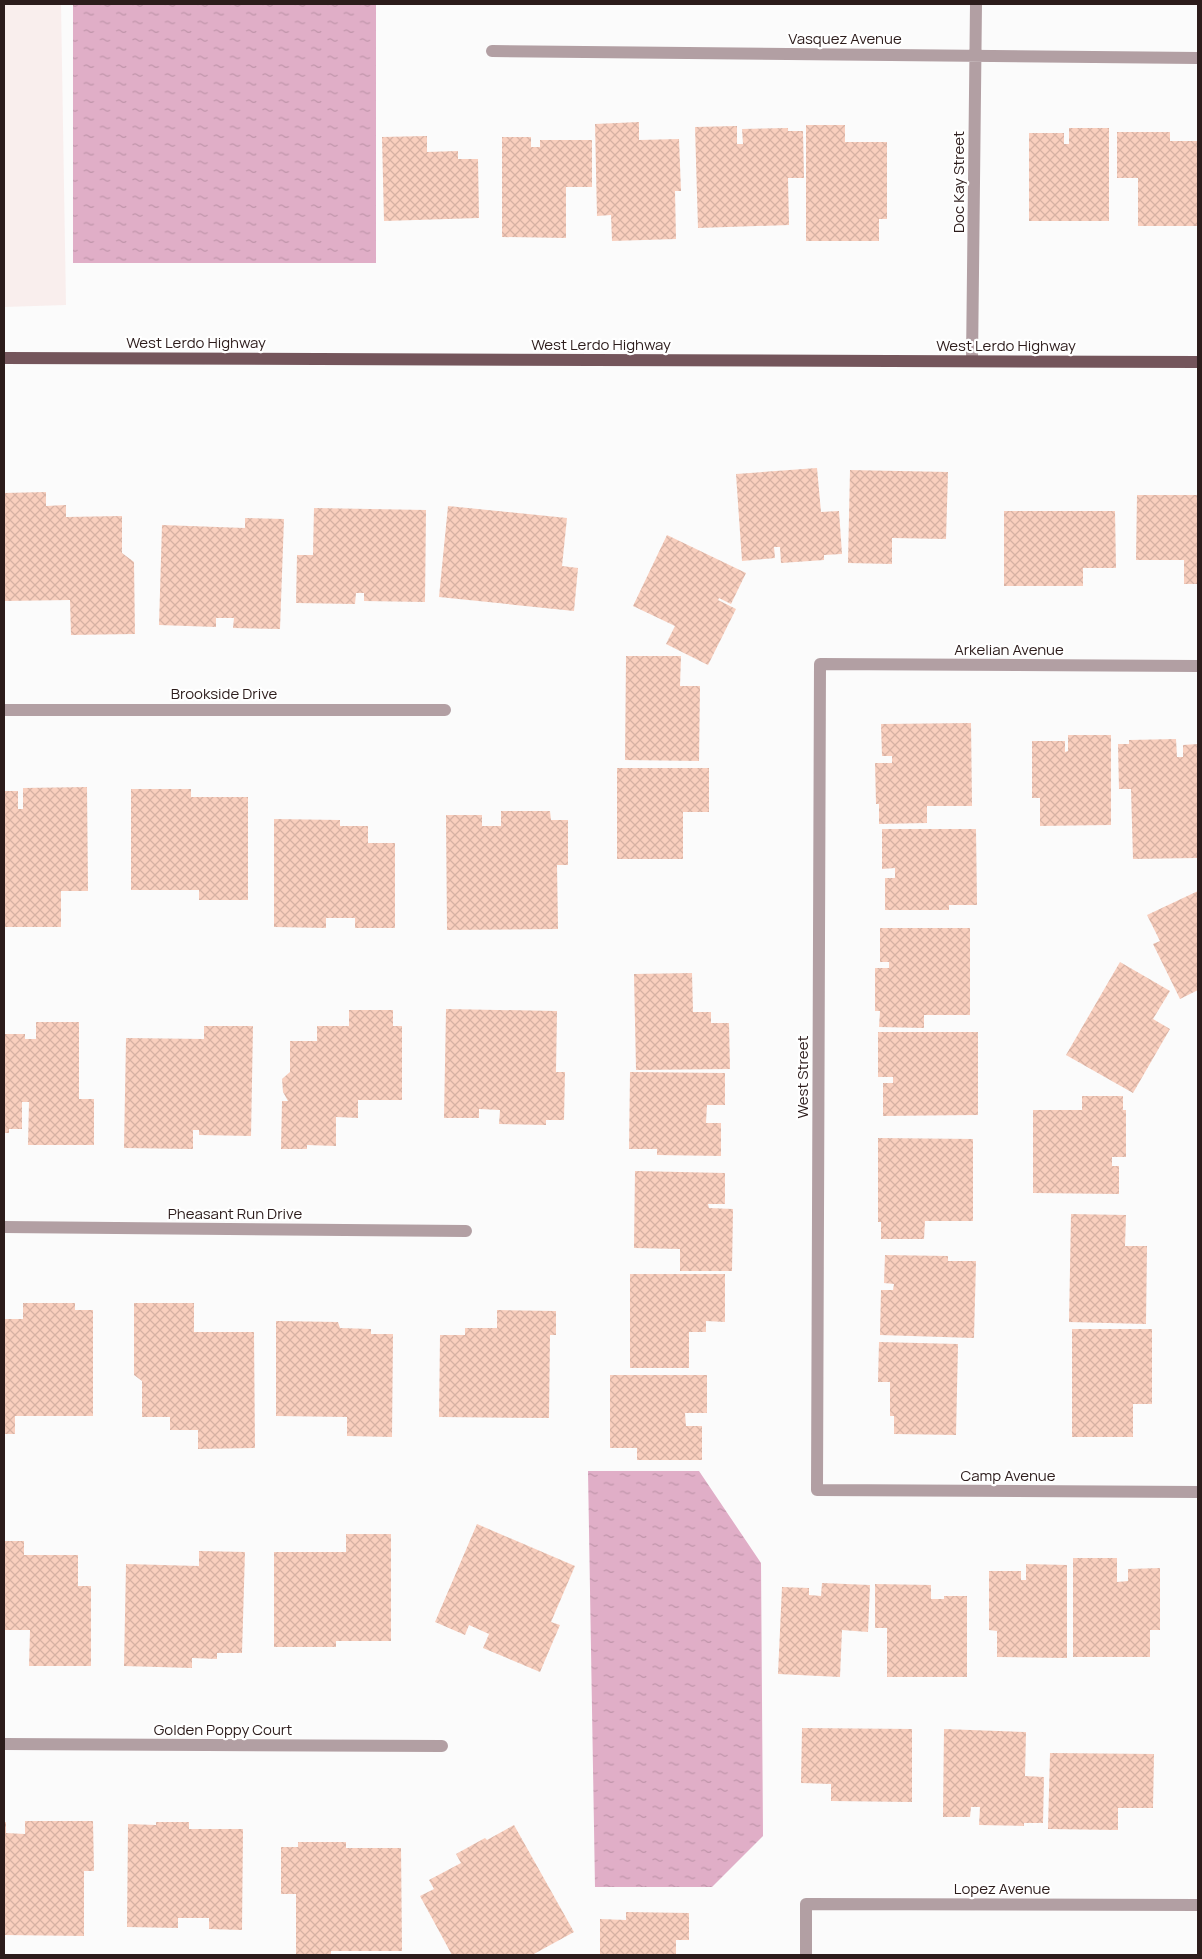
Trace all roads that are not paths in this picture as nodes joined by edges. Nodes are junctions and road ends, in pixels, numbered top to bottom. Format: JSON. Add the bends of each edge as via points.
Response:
{"nodes":[{"id":1,"x":976,"y":4,"type":"edge"},
{"id":2,"x":492,"y":51,"type":"dead end"},
{"id":3,"x":975,"y":55,"type":"junction"},
{"id":4,"x":1198,"y":58,"type":"edge"},
{"id":5,"x":4,"y":358,"type":"edge"},
{"id":6,"x":972,"y":361,"type":"junction"},
{"id":7,"x":1198,"y":362,"type":"edge"},
{"id":8,"x":820,"y":664,"type":"joint"},
{"id":9,"x":1198,"y":666,"type":"edge"},
{"id":10,"x":4,"y":710,"type":"edge"},
{"id":11,"x":445,"y":710,"type":"dead end"},
{"id":12,"x":4,"y":1227,"type":"edge"},
{"id":13,"x":466,"y":1231,"type":"dead end"},
{"id":14,"x":817,"y":1490,"type":"joint"},
{"id":15,"x":1198,"y":1492,"type":"edge"},
{"id":16,"x":4,"y":1744,"type":"edge"},
{"id":17,"x":442,"y":1746,"type":"dead end"},
{"id":18,"x":1198,"y":1905,"type":"edge"},
{"id":19,"x":806,"y":1955,"type":"edge"}],
"edges":[{"from":1,"to":3,"type":"street","name":"Doc Kay Street"},
{"from":2,"to":3,"type":"street","name":"Vasquez Avenue"},
{"from":3,"to":4,"type":"street","name":"Vasquez Avenue"},
{"from":3,"to":6,"type":"street","name":"Doc Kay Street"},
{"from":5,"to":6,"type":"main road","name":"West Lerdo Highway"},
{"from":6,"to":7,"type":"main road","name":"West Lerdo Highway"},
{"from":8,"to":9,"type":"street","name":"Arkelian Avenue"},
{"from":8,"to":14,"type":"street","name":"West Street"},
{"from":10,"to":11,"type":"street","name":"Brookside Drive"},
{"from":12,"to":13,"type":"street","name":"Pheasant Run Drive"},
{"from":14,"to":15,"type":"street","name":"Camp Avenue"},
{"from":16,"to":17,"type":"street","name":"Golden Poppy Court"},
{"from":18,"to":19,"type":"street","name":"Lopez Avenue","via":[[806,1904]]}]}
